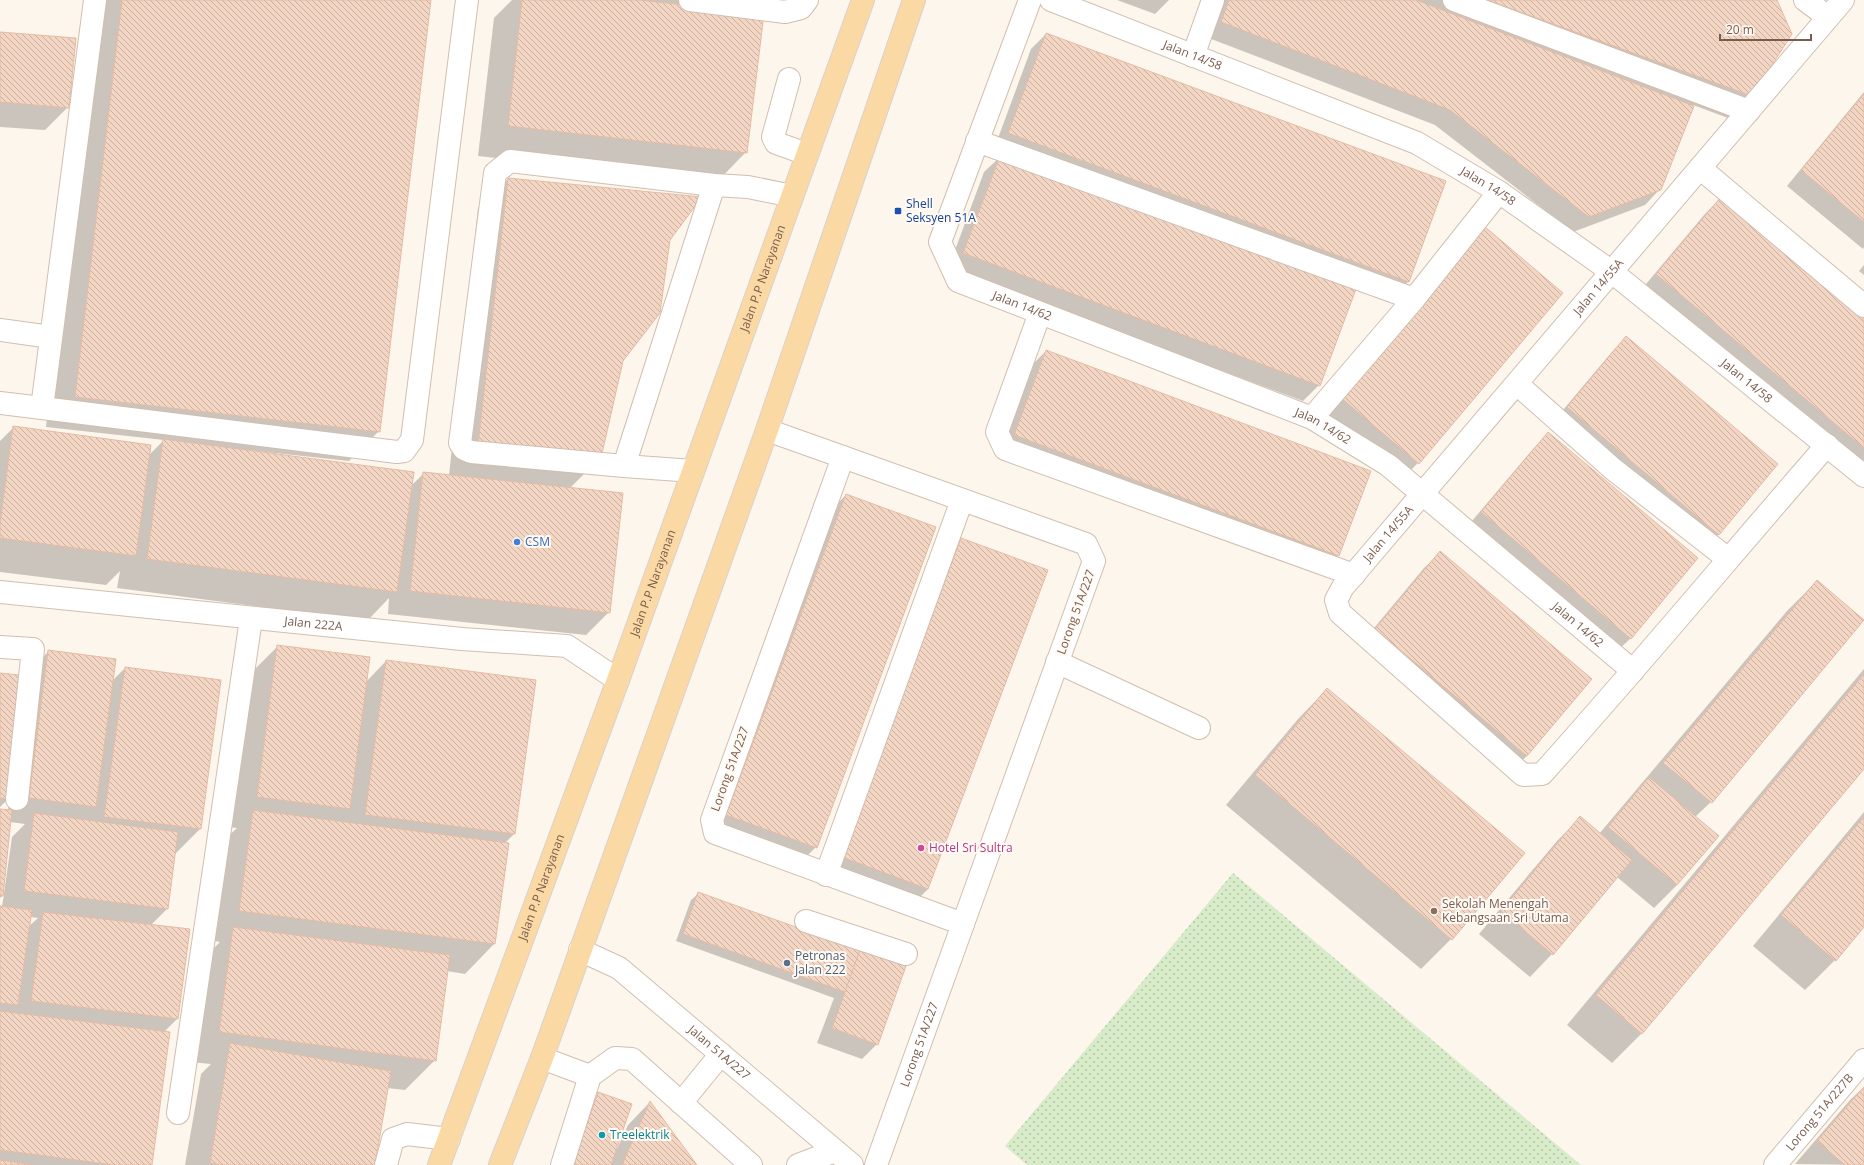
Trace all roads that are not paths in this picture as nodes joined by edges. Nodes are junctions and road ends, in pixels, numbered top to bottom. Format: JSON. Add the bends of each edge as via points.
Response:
{"nodes":[{"id":1,"x":95,"y":0,"type":"edge"},
{"id":2,"x":467,"y":0,"type":"edge"},
{"id":3,"x":690,"y":0,"type":"edge"},
{"id":4,"x":807,"y":0,"type":"edge"},
{"id":5,"x":863,"y":0,"type":"edge"},
{"id":6,"x":914,"y":0,"type":"edge"},
{"id":7,"x":1030,"y":0,"type":"edge"},
{"id":8,"x":1051,"y":0,"type":"edge"},
{"id":9,"x":1212,"y":0,"type":"edge"},
{"id":10,"x":1454,"y":0,"type":"edge"},
{"id":11,"x":1805,"y":0,"type":"edge"},
{"id":12,"x":1843,"y":0,"type":"edge"},
{"id":13,"x":1828,"y":17,"type":"junction"},
{"id":14,"x":1193,"y":56,"type":"junction"},
{"id":15,"x":789,"y":79,"type":"dead end"},
{"id":16,"x":1749,"y":111,"type":"junction"},
{"id":17,"x":977,"y":141,"type":"junction"},
{"id":18,"x":807,"y":154,"type":"junction"},
{"id":19,"x":1700,"y":168,"type":"junction"},
{"id":20,"x":714,"y":185,"type":"junction"},
{"id":21,"x":1500,"y":192,"type":"junction"},
{"id":22,"x":792,"y":196,"type":"junction"},
{"id":23,"x":1612,"y":272,"type":"junction"},
{"id":24,"x":1414,"y":299,"type":"junction"},
{"id":25,"x":1864,"y":306,"type":"edge"},
{"id":26,"x":1040,"y":313,"type":"junction"},
{"id":27,"x":0,"y":330,"type":"edge"},
{"id":28,"x":51,"y":337,"type":"junction"},
{"id":29,"x":1517,"y":384,"type":"junction"},
{"id":30,"x":0,"y":403,"type":"edge"},
{"id":31,"x":42,"y":408,"type":"junction"},
{"id":32,"x":1312,"y":418,"type":"junction"},
{"id":33,"x":767,"y":430,"type":"junction"},
{"id":34,"x":1828,"y":445,"type":"junction"},
{"id":35,"x":843,"y":457,"type":"junction"},
{"id":36,"x":624,"y":466,"type":"junction"},
{"id":37,"x":693,"y":470,"type":"junction"},
{"id":38,"x":1864,"y":476,"type":"edge"},
{"id":39,"x":1422,"y":495,"type":"junction"},
{"id":40,"x":962,"y":500,"type":"junction"},
{"id":41,"x":1728,"y":559,"type":"junction"},
{"id":42,"x":1349,"y":581,"type":"junction"},
{"id":43,"x":0,"y":592,"type":"edge"},
{"id":44,"x":251,"y":619,"type":"junction"},
{"id":45,"x":0,"y":647,"type":"edge"},
{"id":46,"x":1057,"y":662,"type":"junction"},
{"id":47,"x":1633,"y":671,"type":"junction"},
{"id":48,"x":618,"y":680,"type":"junction"},
{"id":49,"x":1199,"y":728,"type":"dead end"},
{"id":50,"x":17,"y":799,"type":"dead end"},
{"id":51,"x":826,"y":875,"type":"junction"},
{"id":52,"x":806,"y":920,"type":"dead end"},
{"id":53,"x":963,"y":924,"type":"junction"},
{"id":54,"x":580,"y":950,"type":"junction"},
{"id":55,"x":906,"y":954,"type":"dead end"},
{"id":56,"x":721,"y":1054,"type":"junction"},
{"id":57,"x":542,"y":1058,"type":"junction"},
{"id":58,"x":1864,"y":1060,"type":"edge"},
{"id":59,"x":590,"y":1076,"type":"junction"},
{"id":60,"x":681,"y":1103,"type":"junction"},
{"id":61,"x":178,"y":1113,"type":"dead end"},
{"id":62,"x":449,"y":1139,"type":"junction"},
{"id":63,"x":835,"y":1150,"type":"junction"},
{"id":64,"x":386,"y":1165,"type":"edge"},
{"id":65,"x":439,"y":1165,"type":"edge"},
{"id":66,"x":500,"y":1165,"type":"edge"},
{"id":67,"x":562,"y":1165,"type":"edge"},
{"id":68,"x":751,"y":1165,"type":"edge"},
{"id":69,"x":798,"y":1165,"type":"edge"},
{"id":70,"x":852,"y":1165,"type":"edge"},
{"id":71,"x":876,"y":1165,"type":"edge"},
{"id":72,"x":1775,"y":1165,"type":"edge"}],
"edges":[{"from":1,"to":28,"type":"street"},
{"from":2,"to":31,"type":"street","via":[[412,440],[404,451]]},
{"from":3,"to":4,"type":"street","via":[[785,12],[801,8]]},
{"from":5,"to":18,"type":"main road","name":"Jalan P.P Narayanan"},
{"from":6,"to":33,"type":"main road"},
{"from":7,"to":17,"type":"street","name":"Jalan 14/62"},
{"from":8,"to":14,"type":"street","name":"Jalan 14/58"},
{"from":9,"to":14,"type":"street"},
{"from":10,"to":16,"type":"street"},
{"from":11,"to":13,"type":"street"},
{"from":12,"to":13,"type":"street","name":"Jalan 14/55A"},
{"from":13,"to":16,"type":"street","name":"Jalan 14/55A"},
{"from":14,"to":21,"type":"street","name":"Jalan 14/58","via":[[1417,143]]},
{"from":15,"to":18,"type":"street","via":[[773,137],[776,143]]},
{"from":16,"to":19,"type":"street","name":"Jalan 14/55A"},
{"from":17,"to":24,"type":"street"},
{"from":17,"to":26,"type":"street","name":"Jalan 14/62","via":[[940,242],[958,281]]},
{"from":18,"to":22,"type":"main road","name":"Jalan P.P Narayanan"},
{"from":19,"to":23,"type":"street","name":"Jalan 14/55A"},
{"from":19,"to":25,"type":"street"},
{"from":20,"to":22,"type":"street","via":[[748,187]]},
{"from":20,"to":36,"type":"street"},
{"from":20,"to":36,"type":"street","via":[[510,161],[495,173],[460,443],[471,452]]},
{"from":21,"to":23,"type":"street","name":"Jalan 14/58"},
{"from":21,"to":24,"type":"street"},
{"from":22,"to":37,"type":"main road","name":"Jalan P.P Narayanan"},
{"from":23,"to":29,"type":"street","name":"Jalan 14/55A"},
{"from":23,"to":34,"type":"street","name":"Jalan 14/58"},
{"from":24,"to":32,"type":"street"},
{"from":26,"to":32,"type":"street","name":"Jalan 14/62"},
{"from":26,"to":42,"type":"street","via":[[997,432],[1005,449]]},
{"from":27,"to":28,"type":"street"},
{"from":28,"to":31,"type":"street"},
{"from":29,"to":39,"type":"street","name":"Jalan 14/55A"},
{"from":29,"to":41,"type":"street","via":[[1613,468]]},
{"from":30,"to":31,"type":"street"},
{"from":32,"to":39,"type":"street","name":"Jalan 14/62","via":[[1388,465]]},
{"from":33,"to":35,"type":"street","name":"Lorong 51A/227"},
{"from":33,"to":54,"type":"main road"},
{"from":34,"to":38,"type":"street","name":"Jalan 14/58"},
{"from":34,"to":41,"type":"street"},
{"from":35,"to":40,"type":"street","name":"Lorong 51A/227"},
{"from":35,"to":51,"type":"street","name":"Lorong 51A/227","via":[[712,820],[715,833]]},
{"from":36,"to":37,"type":"street"},
{"from":37,"to":48,"type":"main road","name":"Jalan P.P Narayanan"},
{"from":39,"to":42,"type":"street","name":"Jalan 14/55A"},
{"from":39,"to":47,"type":"street","name":"Jalan 14/62"},
{"from":40,"to":46,"type":"street","name":"Lorong 51A/227","via":[[1086,544],[1094,561]]},
{"from":40,"to":51,"type":"street"},
{"from":41,"to":47,"type":"street"},
{"from":42,"to":47,"type":"street","via":[[1336,600],[1340,613],[1523,775],[1542,774]]},
{"from":43,"to":44,"type":"street","name":"Jalan 222A"},
{"from":44,"to":48,"type":"street","name":"Jalan 222A","via":[[567,646]]},
{"from":44,"to":61,"type":"street"},
{"from":45,"to":50,"type":"street","via":[[33,649]]},
{"from":46,"to":49,"type":"street"},
{"from":46,"to":53,"type":"street","name":"Lorong 51A/227"},
{"from":48,"to":62,"type":"main road","name":"Jalan P.P Narayanan"},
{"from":51,"to":53,"type":"street","name":"Lorong 51A/227"},
{"from":52,"to":55,"type":"street"},
{"from":53,"to":71,"type":"street","name":"Lorong 51A/227"},
{"from":54,"to":56,"type":"street","name":"Jalan 51A/227","via":[[619,968]]},
{"from":54,"to":57,"type":"main road"},
{"from":56,"to":60,"type":"street"},
{"from":56,"to":63,"type":"street","name":"Jalan 51A/227"},
{"from":57,"to":59,"type":"street"},
{"from":57,"to":66,"type":"main road"},
{"from":58,"to":72,"type":"street","name":"Lorong 51A/227B"},
{"from":59,"to":60,"type":"street","via":[[614,1058],[632,1059]]},
{"from":59,"to":67,"type":"street"},
{"from":60,"to":68,"type":"street"},
{"from":62,"to":64,"type":"street","via":[[407,1134],[393,1139]]},
{"from":62,"to":65,"type":"main road","name":"Jalan P.P Narayanan"},
{"from":63,"to":69,"type":"street"},
{"from":63,"to":70,"type":"street","name":"Jalan 51A/227"}]}
